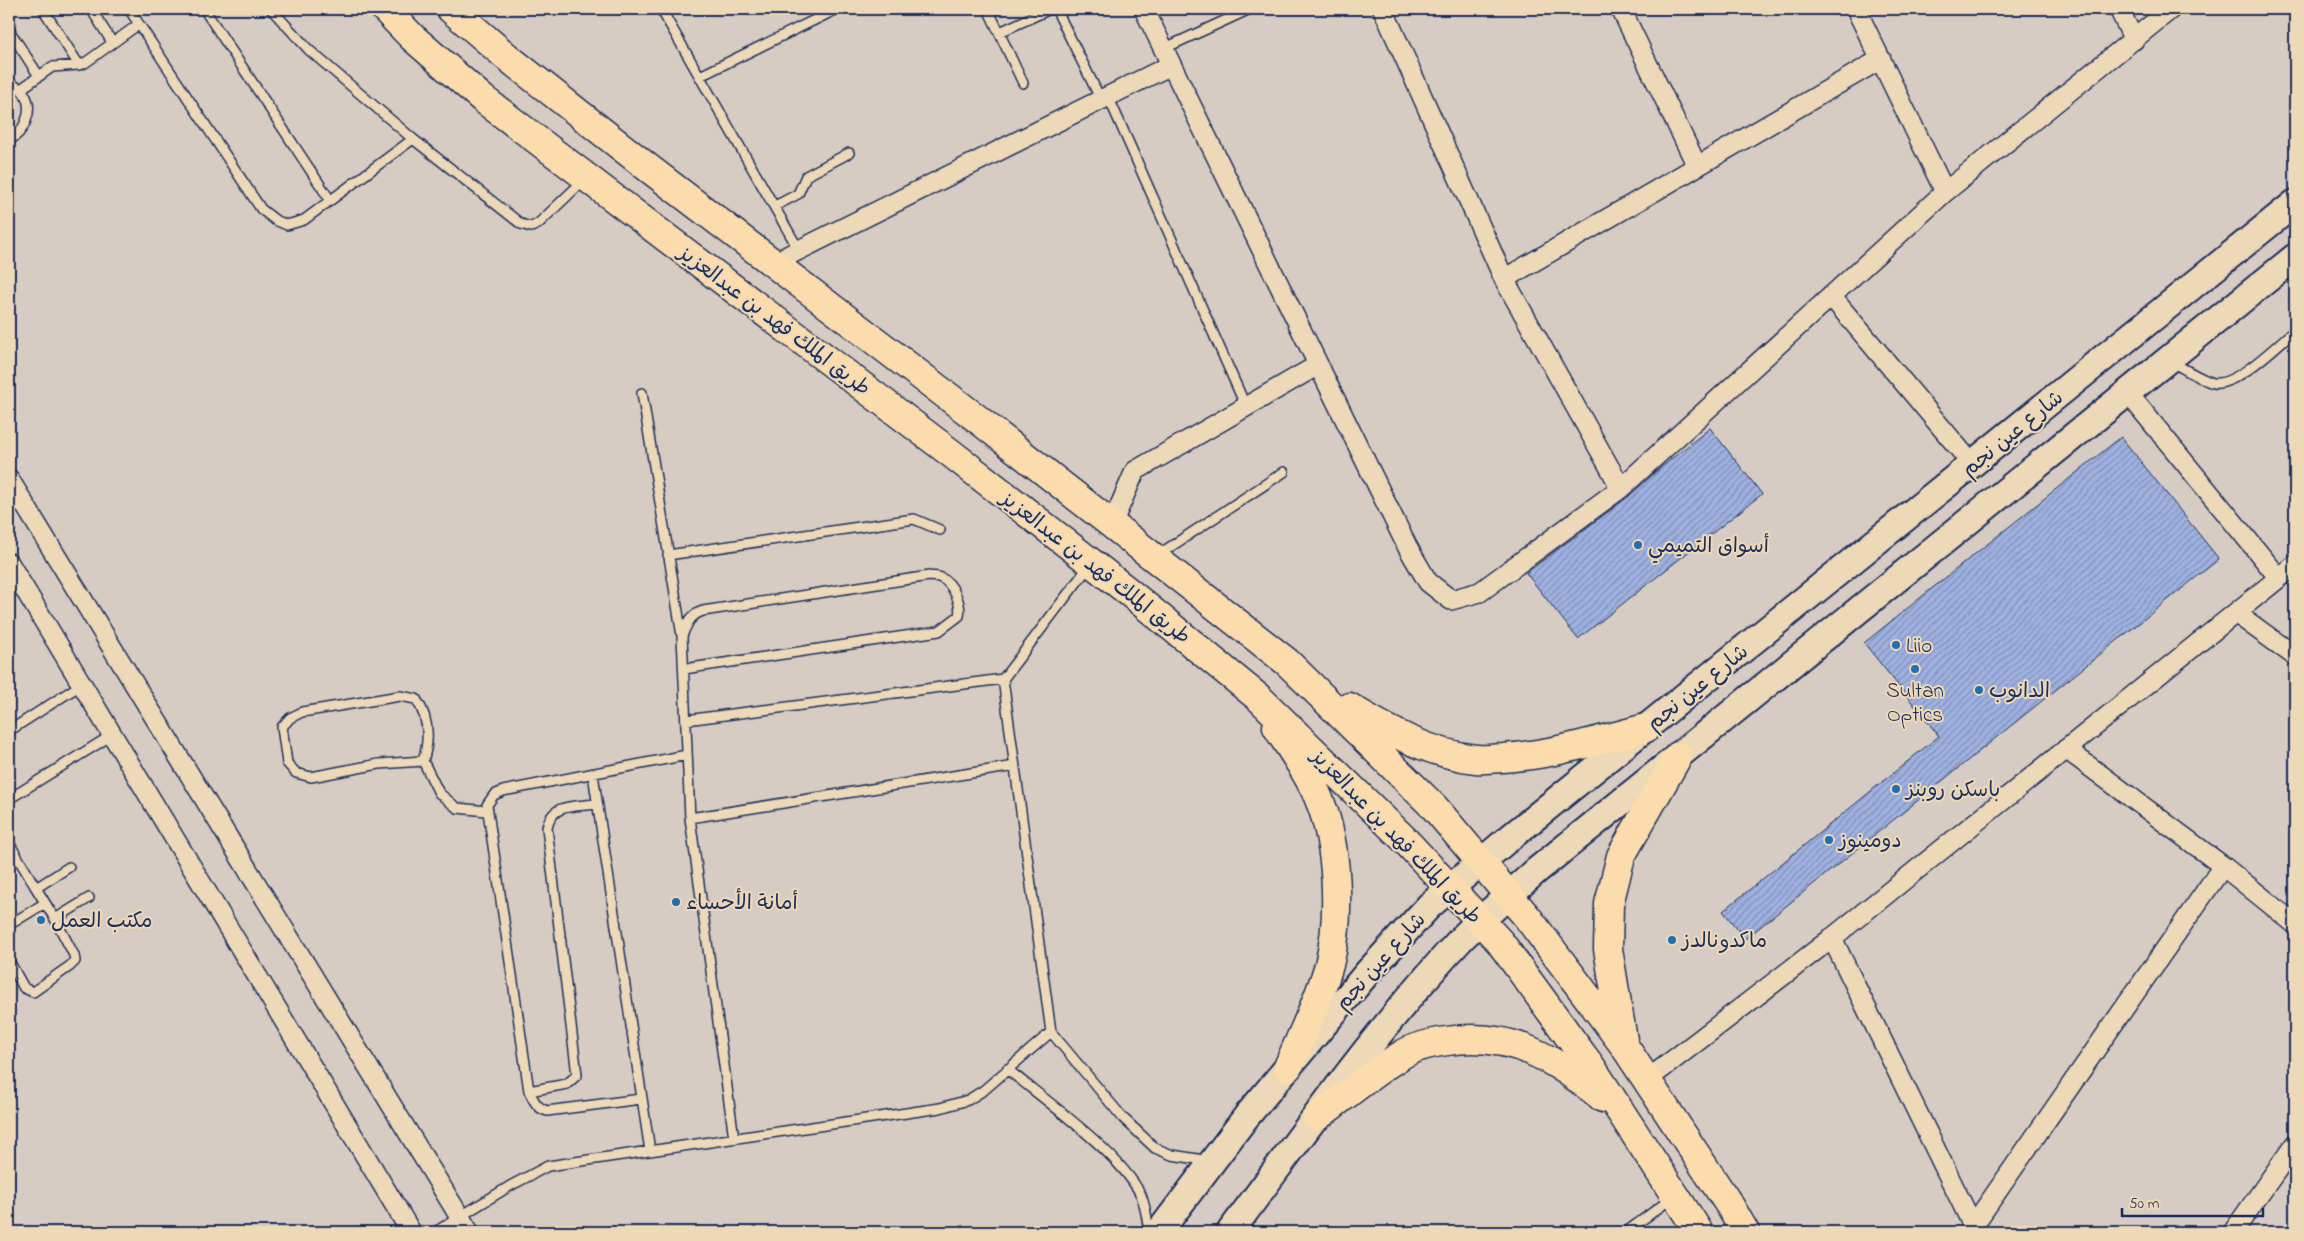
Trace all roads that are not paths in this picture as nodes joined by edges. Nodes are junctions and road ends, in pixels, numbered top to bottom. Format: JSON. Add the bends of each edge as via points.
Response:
{"nodes":[{"id":1,"x":43,"y":9,"type":"edge"},
{"id":2,"x":91,"y":9,"type":"edge"},
{"id":3,"x":129,"y":9,"type":"edge"},
{"id":4,"x":204,"y":9,"type":"edge"},
{"id":5,"x":271,"y":9,"type":"edge"},
{"id":6,"x":385,"y":9,"type":"edge"},
{"id":7,"x":661,"y":9,"type":"edge"},
{"id":8,"x":837,"y":9,"type":"edge"},
{"id":9,"x":988,"y":9,"type":"edge"},
{"id":10,"x":1050,"y":9,"type":"edge"},
{"id":11,"x":1056,"y":9,"type":"edge"},
{"id":12,"x":1144,"y":9,"type":"edge"},
{"id":13,"x":1250,"y":9,"type":"edge"},
{"id":14,"x":1383,"y":9,"type":"edge"},
{"id":15,"x":1621,"y":9,"type":"edge"},
{"id":16,"x":1856,"y":9,"type":"edge"},
{"id":17,"x":2119,"y":9,"type":"edge"},
{"id":18,"x":2171,"y":9,"type":"edge"},
{"id":19,"x":458,"y":10,"type":"edge"},
{"id":20,"x":139,"y":24,"type":"junction"},
{"id":21,"x":9,"y":30,"type":"edge"},
{"id":22,"x":1000,"y":32,"type":"junction"},
{"id":23,"x":2134,"y":40,"type":"junction"},
{"id":24,"x":112,"y":42,"type":"junction"},
{"id":25,"x":1167,"y":57,"type":"junction"},
{"id":26,"x":1881,"y":60,"type":"junction"},
{"id":27,"x":79,"y":65,"type":"junction"},
{"id":28,"x":40,"y":76,"type":"junction"},
{"id":29,"x":700,"y":76,"type":"junction"},
{"id":30,"x":9,"y":83,"type":"edge"},
{"id":31,"x":1023,"y":83,"type":"dead end"},
{"id":32,"x":21,"y":89,"type":"junction"},
{"id":33,"x":1105,"y":98,"type":"junction"},
{"id":34,"x":414,"y":139,"type":"junction"},
{"id":35,"x":9,"y":140,"type":"edge"},
{"id":36,"x":849,"y":153,"type":"dead end"},
{"id":37,"x":1698,"y":166,"type":"junction"},
{"id":38,"x":588,"y":177,"type":"junction"},
{"id":39,"x":1944,"y":192,"type":"junction"},
{"id":40,"x":330,"y":200,"type":"junction"},
{"id":41,"x":2295,"y":203,"type":"edge"},
{"id":42,"x":775,"y":206,"type":"junction"},
{"id":43,"x":800,"y":250,"type":"junction"},
{"id":44,"x":2295,"y":257,"type":"edge"},
{"id":45,"x":774,"y":263,"type":"junction"},
{"id":46,"x":1504,"y":279,"type":"junction"},
{"id":47,"x":1831,"y":296,"type":"junction"},
{"id":48,"x":2295,"y":330,"type":"edge"},
{"id":49,"x":2167,"y":360,"type":"junction"},
{"id":50,"x":1318,"y":365,"type":"junction"},
{"id":51,"x":2127,"y":392,"type":"junction"},
{"id":52,"x":642,"y":393,"type":"dead end"},
{"id":53,"x":1246,"y":407,"type":"junction"},
{"id":54,"x":1972,"y":464,"type":"junction"},
{"id":55,"x":1284,"y":472,"type":"dead end"},
{"id":56,"x":9,"y":479,"type":"edge"},
{"id":57,"x":1621,"y":488,"type":"junction"},
{"id":58,"x":1112,"y":524,"type":"junction"},
{"id":59,"x":940,"y":530,"type":"dead end"},
{"id":60,"x":668,"y":555,"type":"junction"},
{"id":61,"x":1155,"y":557,"type":"junction"},
{"id":62,"x":9,"y":562,"type":"edge"},
{"id":63,"x":1092,"y":563,"type":"junction"},
{"id":64,"x":2295,"y":565,"type":"edge"},
{"id":65,"x":2279,"y":578,"type":"junction"},
{"id":66,"x":2236,"y":614,"type":"junction"},
{"id":67,"x":682,"y":636,"type":"junction"},
{"id":68,"x":2295,"y":656,"type":"edge"},
{"id":69,"x":684,"y":669,"type":"junction"},
{"id":70,"x":1003,"y":679,"type":"junction"},
{"id":71,"x":82,"y":684,"type":"junction"},
{"id":72,"x":1310,"y":684,"type":"junction"},
{"id":73,"x":1259,"y":698,"type":"junction"},
{"id":74,"x":686,"y":720,"type":"junction"},
{"id":75,"x":1646,"y":728,"type":"junction"},
{"id":76,"x":9,"y":732,"type":"edge"},
{"id":77,"x":112,"y":734,"type":"junction"},
{"id":78,"x":2066,"y":749,"type":"junction"},
{"id":79,"x":688,"y":755,"type":"junction"},
{"id":80,"x":1678,"y":756,"type":"junction"},
{"id":81,"x":423,"y":761,"type":"junction"},
{"id":82,"x":1015,"y":766,"type":"junction"},
{"id":83,"x":593,"y":774,"type":"junction"},
{"id":84,"x":9,"y":799,"type":"edge"},
{"id":85,"x":597,"y":804,"type":"junction"},
{"id":86,"x":487,"y":812,"type":"junction"},
{"id":87,"x":690,"y":818,"type":"junction"},
{"id":88,"x":9,"y":843,"type":"edge"},
{"id":89,"x":1481,"y":862,"type":"junction"},
{"id":90,"x":2223,"y":866,"type":"junction"},
{"id":91,"x":69,"y":867,"type":"dead end"},
{"id":92,"x":36,"y":888,"type":"junction"},
{"id":93,"x":1450,"y":888,"type":"junction"},
{"id":94,"x":1509,"y":896,"type":"junction"},
{"id":95,"x":88,"y":898,"type":"dead end"},
{"id":96,"x":46,"y":903,"type":"junction"},
{"id":97,"x":55,"y":919,"type":"junction"},
{"id":98,"x":1481,"y":921,"type":"junction"},
{"id":99,"x":2295,"y":924,"type":"edge"},
{"id":100,"x":9,"y":925,"type":"edge"},
{"id":101,"x":1832,"y":938,"type":"junction"},
{"id":102,"x":9,"y":961,"type":"edge"},
{"id":103,"x":1051,"y":1032,"type":"junction"},
{"id":104,"x":1624,"y":1044,"type":"junction"},
{"id":105,"x":1288,"y":1067,"type":"junction"},
{"id":106,"x":1007,"y":1069,"type":"junction"},
{"id":107,"x":1647,"y":1080,"type":"junction"},
{"id":108,"x":529,"y":1091,"type":"junction"},
{"id":109,"x":641,"y":1099,"type":"junction"},
{"id":110,"x":1622,"y":1114,"type":"junction"},
{"id":111,"x":1316,"y":1117,"type":"junction"},
{"id":112,"x":734,"y":1138,"type":"junction"},
{"id":113,"x":2295,"y":1144,"type":"edge"},
{"id":114,"x":650,"y":1151,"type":"junction"},
{"id":115,"x":1210,"y":1161,"type":"junction"},
{"id":116,"x":1676,"y":1195,"type":"junction"},
{"id":117,"x":464,"y":1225,"type":"edge"},
{"id":118,"x":1975,"y":1229,"type":"edge"},
{"id":119,"x":410,"y":1232,"type":"edge"},
{"id":120,"x":435,"y":1232,"type":"edge"},
{"id":121,"x":1149,"y":1232,"type":"edge"},
{"id":122,"x":1159,"y":1232,"type":"edge"},
{"id":123,"x":1230,"y":1232,"type":"edge"},
{"id":124,"x":1626,"y":1232,"type":"edge"},
{"id":125,"x":1699,"y":1232,"type":"edge"},
{"id":126,"x":1745,"y":1232,"type":"edge"},
{"id":127,"x":2233,"y":1232,"type":"edge"}],
"edges":[{"from":1,"to":27,"type":"lane"},
{"from":2,"to":24,"type":"lane"},
{"from":3,"to":20,"type":"lane"},
{"from":4,"to":40,"type":"lane"},
{"from":5,"to":34,"type":"lane","via":[[308,50]]},
{"from":6,"to":38,"type":"main road","name":"طريق الملك فهد بن عبدالعزيز","via":[[483,99]]},
{"from":7,"to":29,"type":"lane"},
{"from":8,"to":29,"type":"lane"},
{"from":9,"to":22,"type":"lane"},
{"from":10,"to":22,"type":"lane"},
{"from":11,"to":33,"type":"lane"},
{"from":12,"to":25,"type":"street"},
{"from":13,"to":25,"type":"lane"},
{"from":14,"to":46,"type":"street"},
{"from":15,"to":37,"type":"street"},
{"from":16,"to":26,"type":"street"},
{"from":17,"to":23,"type":"street"},
{"from":18,"to":23,"type":"street"},
{"from":19,"to":45,"type":"main road","name":"طريق الملك فهد بن عبدالعزيز","via":[[522,69]]},
{"from":20,"to":24,"type":"lane"},
{"from":20,"to":40,"type":"lane","via":[[261,209],[286,225],[304,220]]},
{"from":21,"to":28,"type":"lane"},
{"from":22,"to":31,"type":"lane"},
{"from":23,"to":39,"type":"street"},
{"from":24,"to":27,"type":"lane"},
{"from":25,"to":33,"type":"street"},
{"from":25,"to":50,"type":"street"},
{"from":26,"to":37,"type":"street"},
{"from":26,"to":39,"type":"street"},
{"from":27,"to":28,"type":"lane","via":[[58,65]]},
{"from":28,"to":32,"type":"lane"},
{"from":29,"to":42,"type":"lane"},
{"from":30,"to":32,"type":"lane"},
{"from":32,"to":35,"type":"lane","via":[[26,96],[27,118],[22,129]]},
{"from":33,"to":43,"type":"street"},
{"from":33,"to":53,"type":"lane"},
{"from":34,"to":38,"type":"lane","via":[[521,224],[531,227]]},
{"from":34,"to":40,"type":"lane"},
{"from":36,"to":42,"type":"lane","via":[[806,176],[798,194]]},
{"from":37,"to":46,"type":"street"},
{"from":38,"to":63,"type":"main road","name":"طريق الملك فهد بن عبدالعزيز"},
{"from":39,"to":47,"type":"street"},
{"from":41,"to":54,"type":"main road","name":"شارع عين نجم"},
{"from":42,"to":43,"type":"lane"},
{"from":43,"to":45,"type":"street"},
{"from":44,"to":49,"type":"main road","name":"شارع عين نجم"},
{"from":45,"to":58,"type":"main road","name":"طريق الملك فهد بن عبدالعزيز"},
{"from":46,"to":57,"type":"street"},
{"from":47,"to":54,"type":"street"},
{"from":47,"to":57,"type":"street"},
{"from":48,"to":49,"type":"lane","via":[[2229,381],[2214,383]]},
{"from":49,"to":51,"type":"main road","name":"شارع عين نجم"},
{"from":50,"to":53,"type":"street"},
{"from":50,"to":57,"type":"street","via":[[1407,546],[1428,582],[1451,600],[1480,592]]},
{"from":51,"to":65,"type":"street"},
{"from":51,"to":80,"type":"main road","name":"شارع عين نجم"},
{"from":52,"to":60,"type":"lane"},
{"from":53,"to":58,"type":"street","via":[[1135,471]]},
{"from":54,"to":75,"type":"main road","name":"شارع عين نجم"},
{"from":55,"to":61,"type":"lane"},
{"from":56,"to":117,"type":"street"},
{"from":58,"to":61,"type":"main road","name":"طريق الملك فهد بن عبدالعزيز"},
{"from":59,"to":60,"type":"lane","via":[[914,519]]},
{"from":60,"to":67,"type":"lane"},
{"from":61,"to":72,"type":"main road","name":"طريق الملك فهد بن عبدالعزيز"},
{"from":62,"to":71,"type":"street"},
{"from":63,"to":70,"type":"lane"},
{"from":63,"to":73,"type":"main road","name":"طريق الملك فهد بن عبدالعزيز"},
{"from":64,"to":65,"type":"street"},
{"from":65,"to":66,"type":"street"},
{"from":66,"to":68,"type":"street"},
{"from":66,"to":78,"type":"street"},
{"from":67,"to":69,"type":"lane"},
{"from":67,"to":69,"type":"lane","via":[[687,623],[703,611],[929,576],[941,578],[950,585],[960,611],[956,620],[939,630]]},
{"from":69,"to":74,"type":"lane"},
{"from":70,"to":74,"type":"lane"},
{"from":70,"to":82,"type":"lane"},
{"from":71,"to":76,"type":"lane"},
{"from":71,"to":77,"type":"street"},
{"from":72,"to":75,"type":"main road","via":[[1390,732],[1430,748],[1477,759],[1520,757],[1567,749]]},
{"from":72,"to":89,"type":"main road","name":"طريق الملك فهد بن عبدالعزيز","via":[[1435,808]]},
{"from":73,"to":93,"type":"main road","name":"طريق الملك فهد بن عبدالعزيز"},
{"from":73,"to":105,"type":"main road","via":[[1320,800],[1334,853],[1337,906],[1329,963]]},
{"from":74,"to":79,"type":"lane"},
{"from":75,"to":89,"type":"main road","name":"شارع عين نجم"},
{"from":77,"to":84,"type":"lane"},
{"from":77,"to":119,"type":"street"},
{"from":78,"to":90,"type":"street"},
{"from":78,"to":101,"type":"street"},
{"from":79,"to":83,"type":"lane"},
{"from":79,"to":87,"type":"lane"},
{"from":80,"to":94,"type":"main road","name":"شارع عين نجم"},
{"from":80,"to":104,"type":"main road","via":[[1621,856],[1609,904],[1608,949]]},
{"from":81,"to":81,"type":"lane","via":[[429,744],[424,711],[416,699],[400,696],[302,712],[282,727],[287,763],[296,773],[311,776],[379,764]]},
{"from":81,"to":86,"type":"lane","via":[[439,793],[457,808]]},
{"from":82,"to":87,"type":"lane"},
{"from":82,"to":103,"type":"lane"},
{"from":83,"to":85,"type":"lane"},
{"from":83,"to":86,"type":"lane","via":[[503,791],[494,795],[487,804]]},
{"from":85,"to":108,"type":"lane","via":[[558,809],[549,817],[547,828],[577,1075],[567,1084]]},
{"from":85,"to":109,"type":"lane"},
{"from":86,"to":108,"type":"lane"},
{"from":87,"to":112,"type":"lane"},
{"from":88,"to":92,"type":"lane"},
{"from":89,"to":93,"type":"main road","name":"شارع عين نجم"},
{"from":89,"to":94,"type":"main road","name":"طريق الملك فهد بن عبدالعزيز"},
{"from":90,"to":99,"type":"street"},
{"from":90,"to":118,"type":"street"},
{"from":91,"to":92,"type":"lane"},
{"from":92,"to":96,"type":"lane"},
{"from":93,"to":98,"type":"main road","name":"طريق الملك فهد بن عبدالعزيز"},
{"from":93,"to":105,"type":"main road","name":"شارع عين نجم","via":[[1368,972]]},
{"from":94,"to":98,"type":"main road","name":"شارع عين نجم"},
{"from":94,"to":104,"type":"main road","name":"طريق الملك فهد بن عبدالعزيز"},
{"from":95,"to":97,"type":"lane"},
{"from":96,"to":97,"type":"lane"},
{"from":96,"to":100,"type":"lane"},
{"from":97,"to":102,"type":"lane","via":[[74,954],[75,961],[70,966],[33,992],[24,988]]},
{"from":98,"to":110,"type":"main road","name":"طريق الملك فهد بن عبدالعزيز","via":[[1575,1044]]},
{"from":98,"to":111,"type":"main road","name":"شارع عين نجم","via":[[1399,1009]]},
{"from":101,"to":107,"type":"street"},
{"from":101,"to":118,"type":"street"},
{"from":103,"to":106,"type":"lane"},
{"from":103,"to":115,"type":"lane","via":[[1123,1118],[1155,1148],[1172,1155]]},
{"from":104,"to":107,"type":"main road","name":"طريق الملك فهد بن عبدالعزيز"},
{"from":105,"to":115,"type":"main road","name":"شارع عين نجم"},
{"from":106,"to":112,"type":"lane","via":[[968,1100],[940,1108]]},
{"from":106,"to":121,"type":"lane","via":[[1101,1147],[1128,1176],[1141,1195]]},
{"from":107,"to":126,"type":"main road","name":"طريق الملك فهد بن عبدالعزيز"},
{"from":108,"to":109,"type":"lane","via":[[539,1109],[547,1112]]},
{"from":109,"to":114,"type":"lane"},
{"from":110,"to":111,"type":"main road","via":[[1542,1054],[1504,1042],[1468,1038],[1435,1043],[1401,1054]]},
{"from":110,"to":116,"type":"main road","name":"طريق الملك فهد بن عبدالعزيز"},
{"from":111,"to":123,"type":"main road","name":"شارع عين نجم"},
{"from":112,"to":114,"type":"lane"},
{"from":113,"to":127,"type":"street"},
{"from":114,"to":117,"type":"lane","via":[[548,1166],[510,1186]]},
{"from":115,"to":122,"type":"main road","name":"شارع عين نجم"},
{"from":116,"to":124,"type":"lane"},
{"from":116,"to":125,"type":"main road","name":"طريق الملك فهد بن عبدالعزيز"},
{"from":117,"to":120,"type":"lane"}]}
